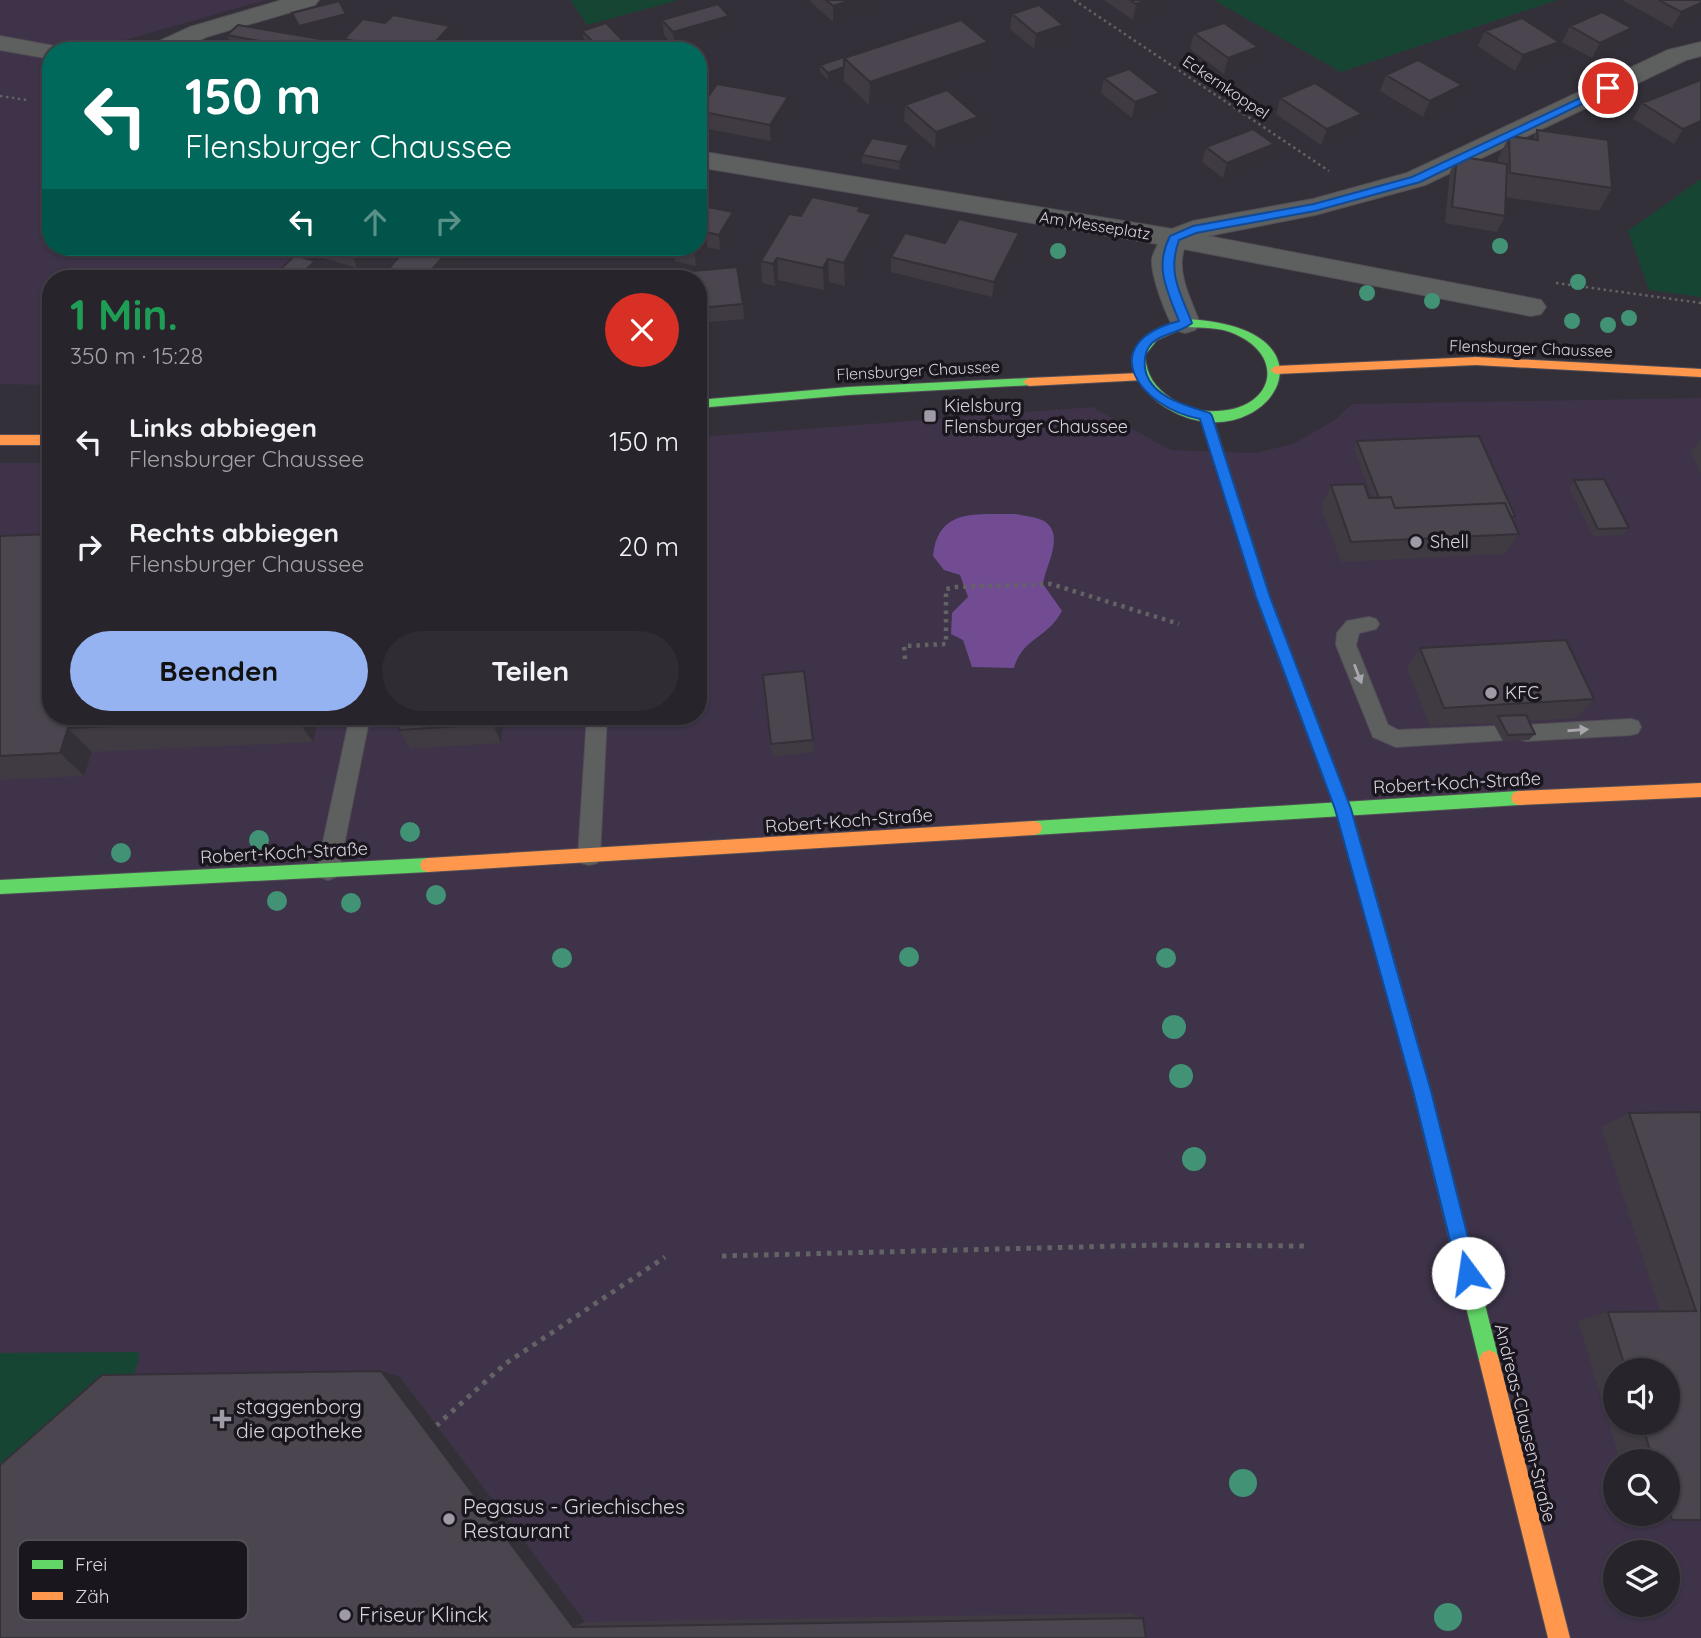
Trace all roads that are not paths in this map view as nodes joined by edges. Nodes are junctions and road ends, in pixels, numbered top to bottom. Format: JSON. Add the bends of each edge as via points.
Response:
{"nodes":[{"id":1,"x":307,"y":0,"type":"edge"},
{"id":2,"x":177,"y":42,"type":"edge"},
{"id":3,"x":0,"y":43,"type":"edge"},
{"id":4,"x":42,"y":50,"type":"edge"},
{"id":5,"x":1701,"y":50,"type":"edge"},
{"id":6,"x":707,"y":160,"type":"edge"},
{"id":7,"x":1174,"y":238,"type":"junction"},
{"id":8,"x":1531,"y":307,"type":"dead end"},
{"id":9,"x":1185,"y":323,"type":"junction"},
{"id":10,"x":1276,"y":370,"type":"junction"},
{"id":11,"x":1701,"y":373,"type":"edge"},
{"id":12,"x":1140,"y":377,"type":"junction"},
{"id":13,"x":707,"y":403,"type":"edge"},
{"id":14,"x":1206,"y":416,"type":"junction"},
{"id":15,"x":0,"y":440,"type":"edge"},
{"id":16,"x":42,"y":440,"type":"edge"},
{"id":17,"x":1369,"y":624,"type":"dead end"},
{"id":18,"x":358,"y":725,"type":"edge"},
{"id":19,"x":596,"y":725,"type":"edge"},
{"id":20,"x":1631,"y":727,"type":"dead end"},
{"id":21,"x":1526,"y":733,"type":"edge"},
{"id":22,"x":1499,"y":734,"type":"edge"},
{"id":23,"x":1701,"y":790,"type":"edge"},
{"id":24,"x":1343,"y":809,"type":"junction"},
{"id":25,"x":589,"y":856,"type":"junction"},
{"id":26,"x":328,"y":870,"type":"junction"},
{"id":27,"x":0,"y":887,"type":"edge"},
{"id":28,"x":1559,"y":1638,"type":"edge"}],
"edges":[{"from":1,"to":2,"type":"street"},
{"from":3,"to":4,"type":"street"},
{"from":5,"to":7,"type":"street","via":[[1677,55],[1416,179]]},
{"from":6,"to":7,"type":"street","name":"Am Messeplatz"},
{"from":7,"to":8,"type":"street","name":"Am Messeplatz"},
{"from":7,"to":9,"type":"street","via":[[1166,260]]},
{"from":9,"to":10,"type":"street","via":[[1215,324],[1244,334],[1266,350]]},
{"from":9,"to":12,"type":"street","via":[[1162,330],[1145,342],[1138,358]]},
{"from":10,"to":11,"type":"street","name":"Flensburger Chaussee","via":[[1476,361]]},
{"from":10,"to":14,"type":"street","via":[[1275,386],[1267,400],[1230,416]]},
{"from":12,"to":13,"type":"street","name":"Flensburger Chaussee","via":[[848,391]]},
{"from":12,"to":14,"type":"street","via":[[1165,402]]},
{"from":14,"to":24,"type":"street","name":"Andreas-Clausen-Straße","via":[[1263,597]]},
{"from":15,"to":16,"type":"street"},
{"from":17,"to":22,"type":"lane","one_way":true,"via":[[1354,626],[1346,645],[1380,731],[1396,739]]},
{"from":18,"to":26,"type":"lane"},
{"from":19,"to":25,"type":"lane"},
{"from":21,"to":20,"type":"lane","one_way":true},
{"from":23,"to":24,"type":"street","name":"Robert-Koch-Straße"},
{"from":24,"to":25,"type":"street","name":"Robert-Koch-Straße"},
{"from":24,"to":28,"type":"street","name":"Andreas-Clausen-Straße","via":[[1422,1091]]},
{"from":25,"to":26,"type":"street","name":"Robert-Koch-Straße"},
{"from":26,"to":27,"type":"street","name":"Robert-Koch-Straße"}]}
